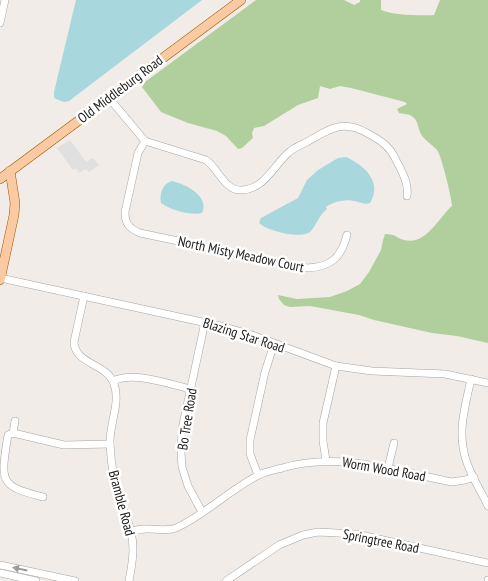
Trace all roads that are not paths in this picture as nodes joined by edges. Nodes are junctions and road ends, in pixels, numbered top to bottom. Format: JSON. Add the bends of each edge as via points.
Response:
{"nodes":[{"id":1,"x":5,"y":0,"type":"edge"},
{"id":2,"x":241,"y":0,"type":"edge"},
{"id":3,"x":1,"y":13,"type":"edge"},
{"id":4,"x":0,"y":23,"type":"edge"},
{"id":5,"x":109,"y":98,"type":"junction"},
{"id":6,"x":145,"y":141,"type":"junction"},
{"id":7,"x":10,"y":171,"type":"junction"},
{"id":8,"x":0,"y":179,"type":"edge"},
{"id":9,"x":407,"y":196,"type":"dead end"},
{"id":10,"x":347,"y":235,"type":"dead end"},
{"id":11,"x":0,"y":279,"type":"edge"},
{"id":12,"x":84,"y":296,"type":"junction"},
{"id":13,"x":206,"y":322,"type":"junction"},
{"id":14,"x":274,"y":344,"type":"junction"},
{"id":15,"x":336,"y":366,"type":"junction"},
{"id":16,"x":471,"y":379,"type":"junction"},
{"id":17,"x":113,"y":381,"type":"junction"},
{"id":18,"x":488,"y":383,"type":"edge"},
{"id":19,"x":191,"y":389,"type":"junction"},
{"id":20,"x":15,"y":421,"type":"dead end"},
{"id":21,"x":13,"y":433,"type":"junction"},
{"id":22,"x":394,"y":443,"type":"dead end"},
{"id":23,"x":110,"y":444,"type":"junction"},
{"id":24,"x":326,"y":460,"type":"junction"},
{"id":25,"x":388,"y":468,"type":"junction"},
{"id":26,"x":258,"y":475,"type":"junction"},
{"id":27,"x":474,"y":477,"type":"junction"},
{"id":28,"x":42,"y":497,"type":"dead end"},
{"id":29,"x":488,"y":506,"type":"edge"},
{"id":30,"x":202,"y":512,"type":"junction"},
{"id":31,"x":131,"y":532,"type":"junction"},
{"id":32,"x":488,"y":563,"type":"edge"},
{"id":33,"x":0,"y":565,"type":"edge"},
{"id":34,"x":0,"y":573,"type":"edge"},
{"id":35,"x":231,"y":580,"type":"edge"},
{"id":36,"x":36,"y":581,"type":"edge"},
{"id":37,"x":75,"y":581,"type":"edge"},
{"id":38,"x":128,"y":581,"type":"edge"}],
"edges":[{"from":1,"to":3,"type":"street"},
{"from":2,"to":5,"type":"main road","name":"Old Middleburg Road"},
{"from":3,"to":4,"type":"street"},
{"from":5,"to":6,"type":"street"},
{"from":5,"to":7,"type":"main road","name":"Old Middleburg Road"},
{"from":6,"to":9,"type":"street","via":[[206,160],[214,166],[225,184],[239,190],[263,182],[289,152],[328,130],[352,126],[392,150],[408,186]]},
{"from":6,"to":10,"type":"street","name":"North Misty Meadow Court","via":[[138,153],[125,212],[128,225],[140,233],[307,268],[318,268],[334,260],[343,249]]},
{"from":7,"to":8,"type":"main road","name":"Old Middleburg Road"},
{"from":7,"to":11,"type":"main road","via":[[14,209]]},
{"from":11,"to":12,"type":"street","name":"Blazing Star Road"},
{"from":12,"to":13,"type":"street","name":"Blazing Star Road"},
{"from":12,"to":17,"type":"street","via":[[74,347],[79,356],[105,371]]},
{"from":13,"to":14,"type":"street","name":"Blazing Star Road"},
{"from":13,"to":19,"type":"street","name":"Bo Tree Road"},
{"from":14,"to":15,"type":"street","name":"Blazing Star Road"},
{"from":14,"to":26,"type":"street","via":[[250,440],[250,454]]},
{"from":15,"to":16,"type":"street","name":"Blazing Star Road","via":[[436,373]]},
{"from":15,"to":24,"type":"street","via":[[323,422]]},
{"from":16,"to":18,"type":"street","name":"Blazing Star Road"},
{"from":16,"to":27,"type":"street","via":[[461,430],[466,460]]},
{"from":17,"to":19,"type":"street","via":[[136,377]]},
{"from":17,"to":23,"type":"street","name":"Bramble Road","via":[[117,399]]},
{"from":19,"to":30,"type":"street","name":"Bo Tree Road","via":[[182,429],[182,467]]},
{"from":20,"to":21,"type":"street"},
{"from":21,"to":23,"type":"street","via":[[64,445]]},
{"from":21,"to":28,"type":"street","via":[[8,435],[0,471],[2,481],[17,492]]},
{"from":22,"to":25,"type":"street"},
{"from":23,"to":31,"type":"street","name":"Bramble Road","via":[[116,489]]},
{"from":24,"to":25,"type":"street","name":"Worm Wood Road"},
{"from":24,"to":26,"type":"street","name":"Worm Wood Road","via":[[291,465]]},
{"from":25,"to":27,"type":"street","name":"Worm Wood Road","via":[[452,482]]},
{"from":26,"to":30,"type":"street","name":"Worm Wood Road"},
{"from":27,"to":29,"type":"street"},
{"from":30,"to":31,"type":"street","name":"Worm Wood Road","via":[[172,530]]},
{"from":31,"to":38,"type":"street","name":"Bramble Road","via":[[132,564]]},
{"from":32,"to":35,"type":"street","name":"Springtree Road","via":[[356,534],[318,532],[279,545]]},
{"from":37,"to":33,"type":"street","one_way":true},
{"from":34,"to":36,"type":"street"}]}
